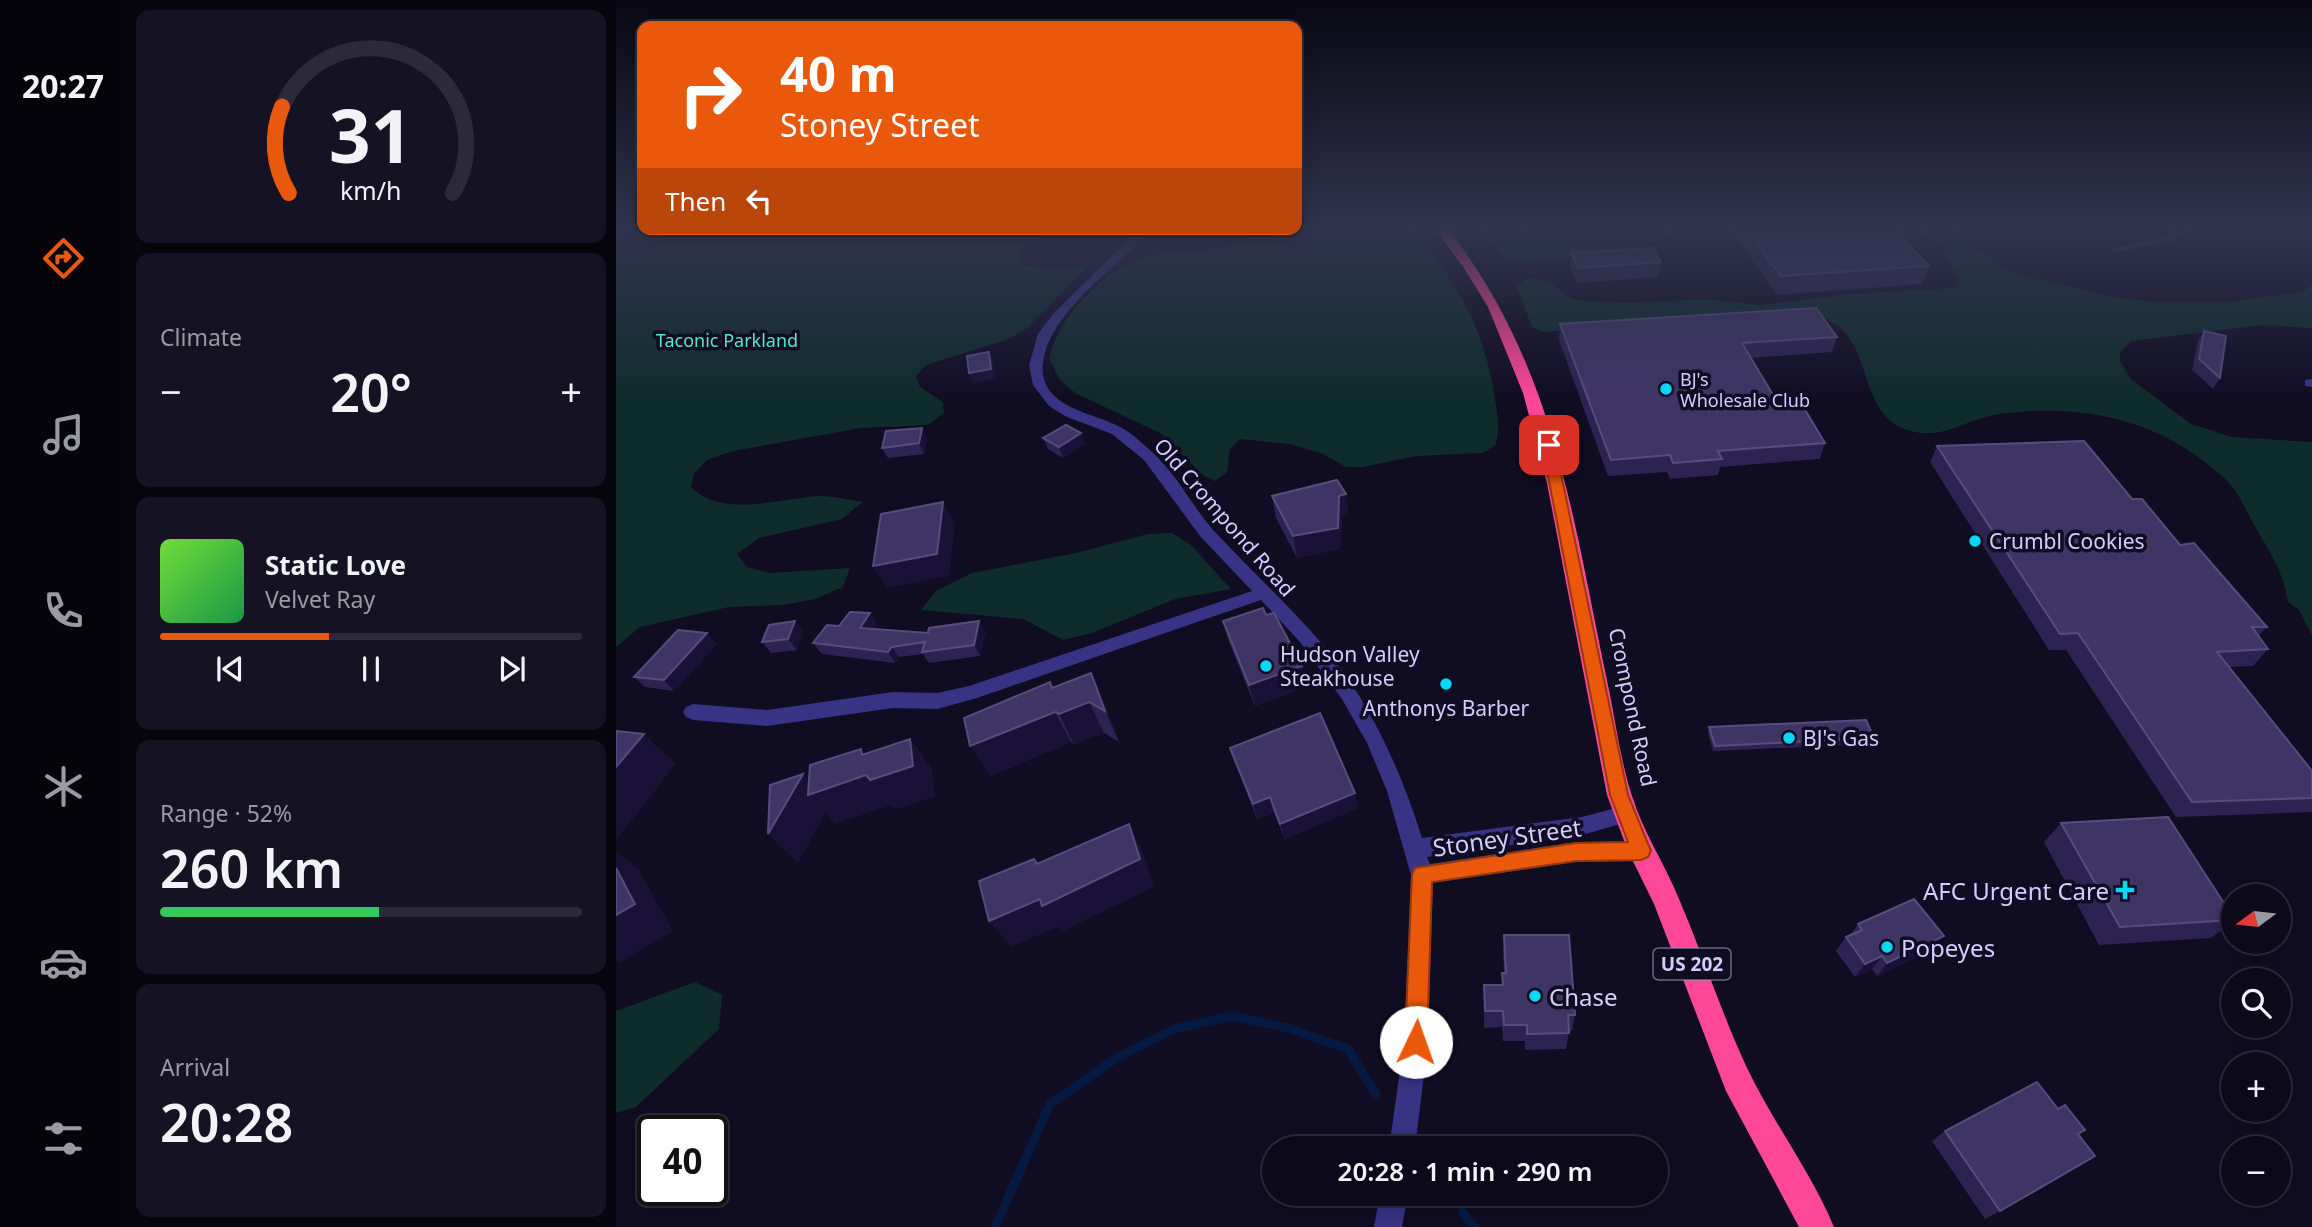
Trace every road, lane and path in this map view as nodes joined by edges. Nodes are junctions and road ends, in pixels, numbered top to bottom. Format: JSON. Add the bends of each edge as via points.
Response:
{"nodes":[{"id":1,"x":1088,"y":286,"type":"edge"},
{"id":2,"x":1484,"y":286,"type":"edge"},
{"id":3,"x":1261,"y":593,"type":"junction"},
{"id":4,"x":693,"y":712,"type":"dead end"},
{"id":5,"x":1627,"y":814,"type":"junction"},
{"id":6,"x":1415,"y":849,"type":"junction"},
{"id":7,"x":1641,"y":851,"type":"junction"},
{"id":8,"x":1422,"y":875,"type":"junction"},
{"id":9,"x":1404,"y":1136,"type":"edge"},
{"id":10,"x":1392,"y":1206,"type":"edge"},
{"id":11,"x":1388,"y":1227,"type":"edge"},
{"id":12,"x":1817,"y":1227,"type":"edge"}],
"edges":[{"from":1,"to":3,"type":"street","name":"Old Crompond Road","via":[[1044,334],[1036,365],[1041,385],[1054,402],[1072,414],[1117,431],[1149,457],[1206,532]]},
{"from":2,"to":5,"type":"highway","name":"Crompond Road","number":"US 202","via":[[1514,343],[1539,412],[1559,488],[1619,795]]},
{"from":3,"to":4,"type":"street","via":[[970,694],[937,701],[893,701],[767,718]]},
{"from":3,"to":6,"type":"street","name":"Old Crompond Road","via":[[1305,636],[1349,694],[1376,741]]},
{"from":5,"to":6,"type":"street","name":"Stoney Street","via":[[1582,826]]},
{"from":5,"to":7,"type":"highway","name":"Crompond Road","number":"US 202"},
{"from":6,"to":8,"type":"street","name":"Old Crompond Road"},
{"from":7,"to":8,"type":"street","name":"Stoney Street","via":[[1576,852]]},
{"from":7,"to":12,"type":"highway","name":"Crompond Road","number":"US 202","via":[[1666,899],[1737,1080]]},
{"from":8,"to":9,"type":"street","name":"Old Crompond Road","via":[[1416,1042]]},
{"from":10,"to":11,"type":"street"}]}
